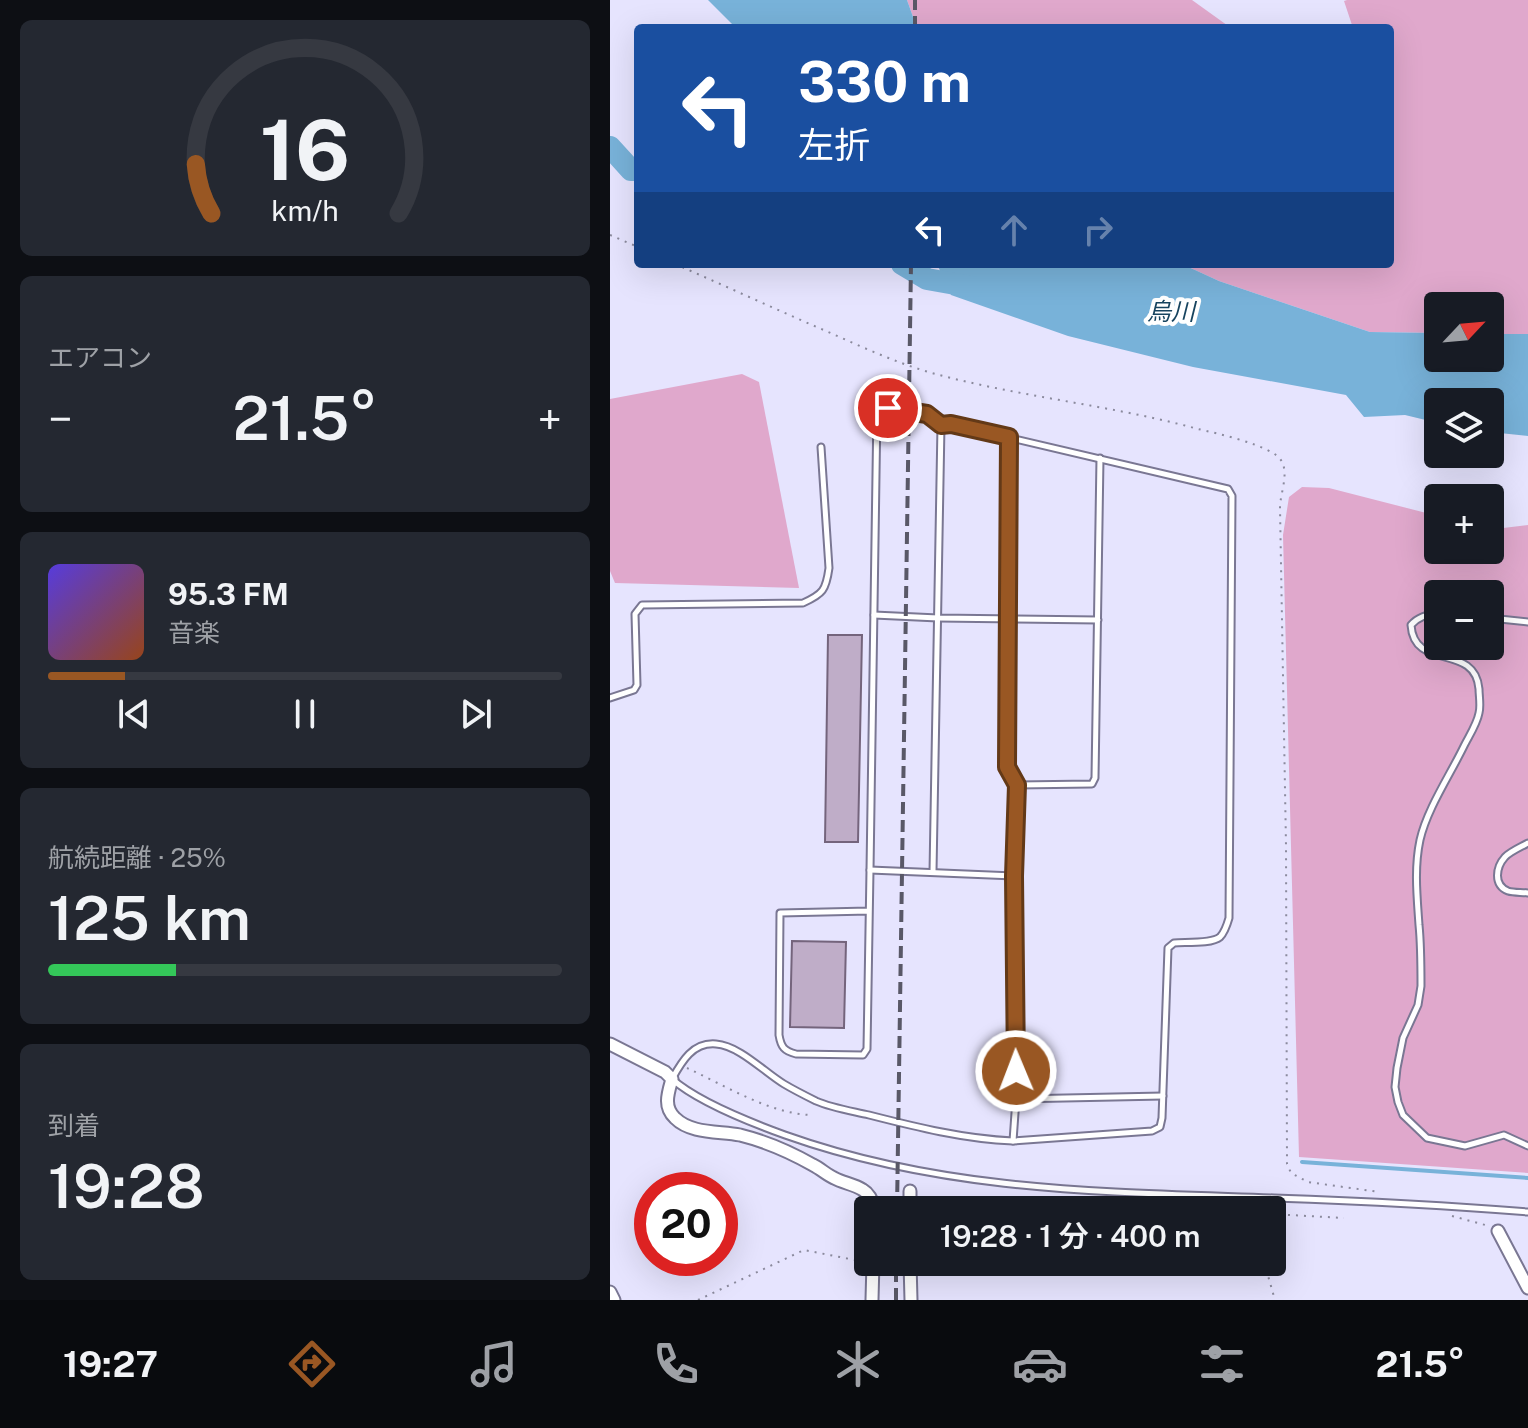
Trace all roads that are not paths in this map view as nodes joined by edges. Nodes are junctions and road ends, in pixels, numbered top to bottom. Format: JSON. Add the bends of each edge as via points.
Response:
{"nodes":[{"id":1,"x":941,"y":425,"type":"junction"},
{"id":2,"x":1009,"y":437,"type":"junction"},
{"id":3,"x":821,"y":447,"type":"dead end"},
{"id":4,"x":1100,"y":458,"type":"junction"},
{"id":5,"x":874,"y":615,"type":"junction"},
{"id":6,"x":1424,"y":616,"type":"edge"},
{"id":7,"x":938,"y":618,"type":"junction"},
{"id":8,"x":1008,"y":618,"type":"junction"},
{"id":9,"x":1504,"y":619,"type":"edge"},
{"id":10,"x":1098,"y":620,"type":"junction"},
{"id":11,"x":1528,"y":622,"type":"edge"},
{"id":12,"x":1424,"y":651,"type":"edge"},
{"id":13,"x":1458,"y":660,"type":"edge"},
{"id":14,"x":610,"y":698,"type":"edge"},
{"id":15,"x":1017,"y":785,"type":"junction"},
{"id":16,"x":1528,"y":843,"type":"edge"},
{"id":17,"x":870,"y":870,"type":"junction"},
{"id":18,"x":933,"y":872,"type":"junction"},
{"id":19,"x":1014,"y":876,"type":"junction"},
{"id":20,"x":1528,"y":893,"type":"edge"},
{"id":21,"x":869,"y":911,"type":"junction"},
{"id":22,"x":610,"y":1044,"type":"edge"},
{"id":23,"x":672,"y":1079,"type":"junction"},
{"id":24,"x":1163,"y":1096,"type":"junction"},
{"id":25,"x":1016,"y":1099,"type":"junction"},
{"id":26,"x":1013,"y":1141,"type":"junction"},
{"id":27,"x":1528,"y":1146,"type":"edge"},
{"id":28,"x":910,"y":1191,"type":"dead end"},
{"id":29,"x":868,"y":1196,"type":"edge"},
{"id":30,"x":910,"y":1196,"type":"edge"},
{"id":31,"x":1528,"y":1212,"type":"edge"},
{"id":32,"x":1498,"y":1231,"type":"road end"},
{"id":33,"x":873,"y":1276,"type":"edge"},
{"id":34,"x":910,"y":1276,"type":"edge"},
{"id":35,"x":1528,"y":1288,"type":"edge"},
{"id":36,"x":610,"y":1292,"type":"edge"},
{"id":37,"x":614,"y":1300,"type":"edge"},
{"id":38,"x":872,"y":1300,"type":"edge"},
{"id":39,"x":911,"y":1300,"type":"edge"}],
"edges":[{"from":1,"to":2,"type":"lane"},
{"from":1,"to":5,"type":"lane","via":[[927,414],[877,409]]},
{"from":1,"to":7,"type":"lane"},
{"from":2,"to":4,"type":"lane"},
{"from":2,"to":8,"type":"lane"},
{"from":3,"to":14,"type":"lane","via":[[827,586],[803,603],[642,605],[635,614],[637,685]]},
{"from":4,"to":10,"type":"lane"},
{"from":4,"to":24,"type":"lane","via":[[1219,486],[1232,496],[1229,918],[1213,941],[1174,943],[1168,948]]},
{"from":5,"to":7,"type":"lane"},
{"from":5,"to":17,"type":"lane"},
{"from":6,"to":12,"type":"lane","via":[[1411,625],[1411,635]]},
{"from":7,"to":8,"type":"lane"},
{"from":7,"to":18,"type":"lane"},
{"from":8,"to":10,"type":"lane"},
{"from":8,"to":15,"type":"lane","via":[[1007,767]]},
{"from":9,"to":11,"type":"lane"},
{"from":10,"to":15,"type":"lane","via":[[1095,778],[1092,784]]},
{"from":13,"to":27,"type":"lane","via":[[1478,680],[1479,712],[1420,839],[1416,865],[1421,986],[1400,1051],[1395,1087],[1403,1115],[1427,1138],[1465,1146],[1504,1135]]},
{"from":15,"to":19,"type":"lane"},
{"from":16,"to":20,"type":"lane","via":[[1505,857],[1497,877],[1507,890]]},
{"from":17,"to":18,"type":"lane"},
{"from":17,"to":21,"type":"lane"},
{"from":18,"to":19,"type":"lane"},
{"from":19,"to":25,"type":"lane"},
{"from":21,"to":21,"type":"lane","via":[[780,913],[779,1035],[786,1051],[863,1055],[867,1049]]},
{"from":22,"to":23,"type":"street"},
{"from":23,"to":26,"type":"lane","via":[[697,1047],[726,1045],[819,1102],[929,1130]]},
{"from":23,"to":29,"type":"street","via":[[667,1106],[676,1119],[779,1149]]},
{"from":23,"to":31,"type":"lane","via":[[739,1116],[806,1142],[865,1160],[1008,1185]]},
{"from":24,"to":25,"type":"lane"},
{"from":24,"to":26,"type":"lane","via":[[1160,1127],[1152,1131]]},
{"from":25,"to":26,"type":"lane"},
{"from":28,"to":30,"type":"street"},
{"from":32,"to":35,"type":"street"},
{"from":33,"to":38,"type":"street"},
{"from":34,"to":39,"type":"street"},
{"from":36,"to":37,"type":"street"}]}
